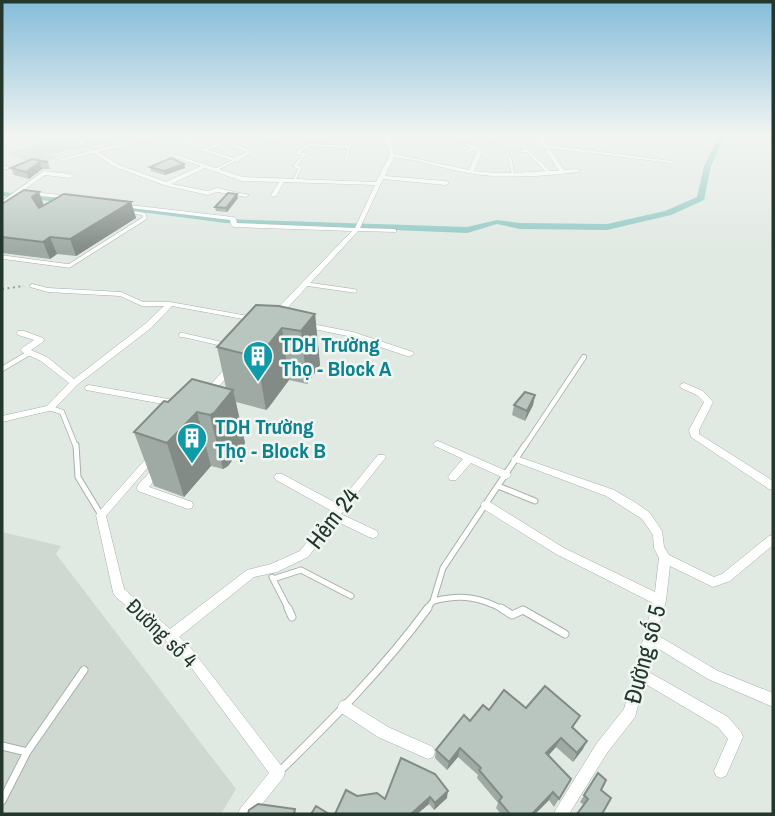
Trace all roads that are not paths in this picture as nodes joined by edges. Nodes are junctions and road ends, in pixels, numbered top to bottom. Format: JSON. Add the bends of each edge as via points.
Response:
{"nodes":[{"id":1,"x":42,"y":174,"type":"edge"},
{"id":2,"x":53,"y":174,"type":"edge"},
{"id":3,"x":139,"y":174,"type":"edge"},
{"id":4,"x":188,"y":174,"type":"edge"},
{"id":5,"x":225,"y":174,"type":"edge"},
{"id":6,"x":297,"y":174,"type":"edge"},
{"id":7,"x":383,"y":174,"type":"edge"},
{"id":8,"x":69,"y":176,"type":"dead end"},
{"id":9,"x":382,"y":177,"type":"junction"},
{"id":10,"x":283,"y":180,"type":"junction"},
{"id":11,"x":294,"y":181,"type":"junction"},
{"id":12,"x":446,"y":183,"type":"dead end"},
{"id":13,"x":166,"y":184,"type":"junction"},
{"id":14,"x":378,"y":184,"type":"junction"},
{"id":15,"x":17,"y":192,"type":"junction"},
{"id":16,"x":246,"y":195,"type":"dead end"},
{"id":17,"x":274,"y":195,"type":"dead end"},
{"id":18,"x":74,"y":198,"type":"edge"},
{"id":19,"x":2,"y":202,"type":"edge"},
{"id":20,"x":110,"y":204,"type":"edge"},
{"id":21,"x":119,"y":211,"type":"edge"},
{"id":22,"x":359,"y":226,"type":"junction"},
{"id":23,"x":394,"y":231,"type":"dead end"},
{"id":24,"x":2,"y":257,"type":"edge"},
{"id":25,"x":306,"y":284,"type":"junction"},
{"id":26,"x":32,"y":286,"type":"road end"},
{"id":27,"x":355,"y":291,"type":"dead end"},
{"id":28,"x":170,"y":304,"type":"junction"},
{"id":29,"x":272,"y":319,"type":"junction"},
{"id":30,"x":286,"y":320,"type":"edge"},
{"id":31,"x":297,"y":323,"type":"edge"},
{"id":32,"x":21,"y":333,"type":"dead end"},
{"id":33,"x":183,"y":335,"type":"dead end"},
{"id":34,"x":247,"y":349,"type":"edge"},
{"id":35,"x":30,"y":352,"type":"junction"},
{"id":36,"x":410,"y":355,"type":"dead end"},
{"id":37,"x":584,"y":357,"type":"dead end"},
{"id":38,"x":238,"y":359,"type":"edge"},
{"id":39,"x":2,"y":369,"type":"edge"},
{"id":40,"x":74,"y":383,"type":"junction"},
{"id":41,"x":684,"y":386,"type":"dead end"},
{"id":42,"x":89,"y":388,"type":"dead end"},
{"id":43,"x":204,"y":397,"type":"edge"},
{"id":44,"x":183,"y":405,"type":"edge"},
{"id":45,"x":50,"y":408,"type":"junction"},
{"id":46,"x":2,"y":419,"type":"edge"},
{"id":47,"x":438,"y":444,"type":"dead end"},
{"id":48,"x":161,"y":446,"type":"edge"},
{"id":49,"x":153,"y":456,"type":"junction"},
{"id":50,"x":381,"y":457,"type":"dead end"},
{"id":51,"x":469,"y":459,"type":"junction"},
{"id":52,"x":516,"y":459,"type":"junction"},
{"id":53,"x":506,"y":475,"type":"junction"},
{"id":54,"x":279,"y":477,"type":"dead end"},
{"id":55,"x":453,"y":477,"type":"dead end"},
{"id":56,"x":498,"y":486,"type":"junction"},
{"id":57,"x":773,"y":486,"type":"edge"},
{"id":58,"x":535,"y":501,"type":"dead end"},
{"id":59,"x":188,"y":505,"type":"dead end"},
{"id":60,"x":485,"y":506,"type":"junction"},
{"id":61,"x":336,"y":512,"type":"junction"},
{"id":62,"x":100,"y":515,"type":"junction"},
{"id":63,"x":373,"y":534,"type":"dead end"},
{"id":64,"x":773,"y":539,"type":"edge"},
{"id":65,"x":665,"y":558,"type":"junction"},
{"id":66,"x":270,"y":574,"type":"junction"},
{"id":67,"x":351,"y":596,"type":"dead end"},
{"id":68,"x":660,"y":600,"type":"junction"},
{"id":69,"x":433,"y":601,"type":"junction"},
{"id":70,"x":292,"y":617,"type":"dead end"},
{"id":71,"x":565,"y":634,"type":"dead end"},
{"id":72,"x":170,"y":636,"type":"junction"},
{"id":73,"x":651,"y":638,"type":"junction"},
{"id":74,"x":84,"y":670,"type":"dead end"},
{"id":75,"x":641,"y":674,"type":"junction"},
{"id":76,"x":773,"y":700,"type":"edge"},
{"id":77,"x":345,"y":707,"type":"junction"},
{"id":78,"x":2,"y":746,"type":"edge"},
{"id":79,"x":27,"y":752,"type":"junction"},
{"id":80,"x":428,"y":752,"type":"dead end"},
{"id":81,"x":721,"y":771,"type":"dead end"},
{"id":82,"x":278,"y":773,"type":"junction"},
{"id":83,"x":2,"y":801,"type":"edge"},
{"id":84,"x":245,"y":814,"type":"edge"},
{"id":85,"x":561,"y":814,"type":"edge"}],
"edges":[{"from":1,"to":15,"type":"street"},
{"from":2,"to":8,"type":"street"},
{"from":3,"to":13,"type":"street"},
{"from":4,"to":13,"type":"street"},
{"from":5,"to":10,"type":"street"},
{"from":6,"to":11,"type":"lane"},
{"from":7,"to":9,"type":"street"},
{"from":9,"to":12,"type":"street"},
{"from":9,"to":14,"type":"street"},
{"from":10,"to":11,"type":"street"},
{"from":10,"to":17,"type":"street"},
{"from":11,"to":14,"type":"street"},
{"from":13,"to":16,"type":"street"},
{"from":14,"to":22,"type":"street"},
{"from":15,"to":18,"type":"street"},
{"from":15,"to":19,"type":"street"},
{"from":20,"to":22,"type":"street","via":[[233,222]]},
{"from":21,"to":24,"type":"lane","via":[[144,214],[145,218],[69,267]]},
{"from":22,"to":23,"type":"street"},
{"from":22,"to":25,"type":"street"},
{"from":25,"to":27,"type":"lane"},
{"from":25,"to":29,"type":"street"},
{"from":26,"to":28,"type":"street","via":[[121,294],[142,304]]},
{"from":28,"to":29,"type":"street"},
{"from":28,"to":40,"type":"street"},
{"from":29,"to":30,"type":"street"},
{"from":31,"to":36,"type":"street","via":[[351,334]]},
{"from":32,"to":35,"type":"street","via":[[40,340],[25,350]]},
{"from":33,"to":34,"type":"street"},
{"from":35,"to":39,"type":"lane"},
{"from":35,"to":40,"type":"street"},
{"from":37,"to":52,"type":"lane"},
{"from":38,"to":43,"type":"street"},
{"from":40,"to":45,"type":"street"},
{"from":41,"to":57,"type":"street","via":[[709,402],[694,435]]},
{"from":42,"to":44,"type":"street"},
{"from":45,"to":46,"type":"street"},
{"from":45,"to":62,"type":"lane","via":[[62,412],[76,441],[78,477]]},
{"from":47,"to":51,"type":"street"},
{"from":48,"to":49,"type":"street"},
{"from":49,"to":59,"type":"street","via":[[167,458],[142,488]]},
{"from":49,"to":62,"type":"street"},
{"from":50,"to":61,"type":"street","name":"Hẻm 24"},
{"from":51,"to":53,"type":"street"},
{"from":51,"to":55,"type":"street"},
{"from":52,"to":53,"type":"lane"},
{"from":52,"to":65,"type":"street","via":[[632,506],[658,534]]},
{"from":53,"to":56,"type":"lane"},
{"from":54,"to":61,"type":"street"},
{"from":56,"to":58,"type":"lane"},
{"from":56,"to":60,"type":"lane"},
{"from":60,"to":68,"type":"street","via":[[560,551]]},
{"from":60,"to":69,"type":"lane","via":[[443,568]]},
{"from":61,"to":63,"type":"street"},
{"from":61,"to":66,"type":"street","name":"Hẻm 24","via":[[304,554]]},
{"from":62,"to":72,"type":"street","name":"Đường số 4","via":[[119,592]]},
{"from":64,"to":65,"type":"street","via":[[726,578],[713,582]]},
{"from":65,"to":68,"type":"street","name":"Đường số 5"},
{"from":66,"to":67,"type":"lane","via":[[301,570]]},
{"from":66,"to":70,"type":"lane"},
{"from":66,"to":72,"type":"street","name":"Hẻm 24","via":[[251,573]]},
{"from":68,"to":73,"type":"street","name":"Đường số 5"},
{"from":69,"to":71,"type":"lane","via":[[454,595],[480,596],[512,615],[523,610]]},
{"from":69,"to":77,"type":"lane"},
{"from":72,"to":82,"type":"street","name":"Đường số 4"},
{"from":73,"to":75,"type":"street","name":"Đường số 5"},
{"from":73,"to":76,"type":"street","via":[[713,675]]},
{"from":74,"to":79,"type":"lane"},
{"from":75,"to":81,"type":"street","via":[[734,731],[736,737]]},
{"from":75,"to":85,"type":"street","name":"Đường số 5","via":[[630,712]]},
{"from":77,"to":80,"type":"street","via":[[383,732]]},
{"from":77,"to":82,"type":"lane"},
{"from":78,"to":79,"type":"lane"},
{"from":79,"to":83,"type":"lane"},
{"from":82,"to":84,"type":"street"}]}
